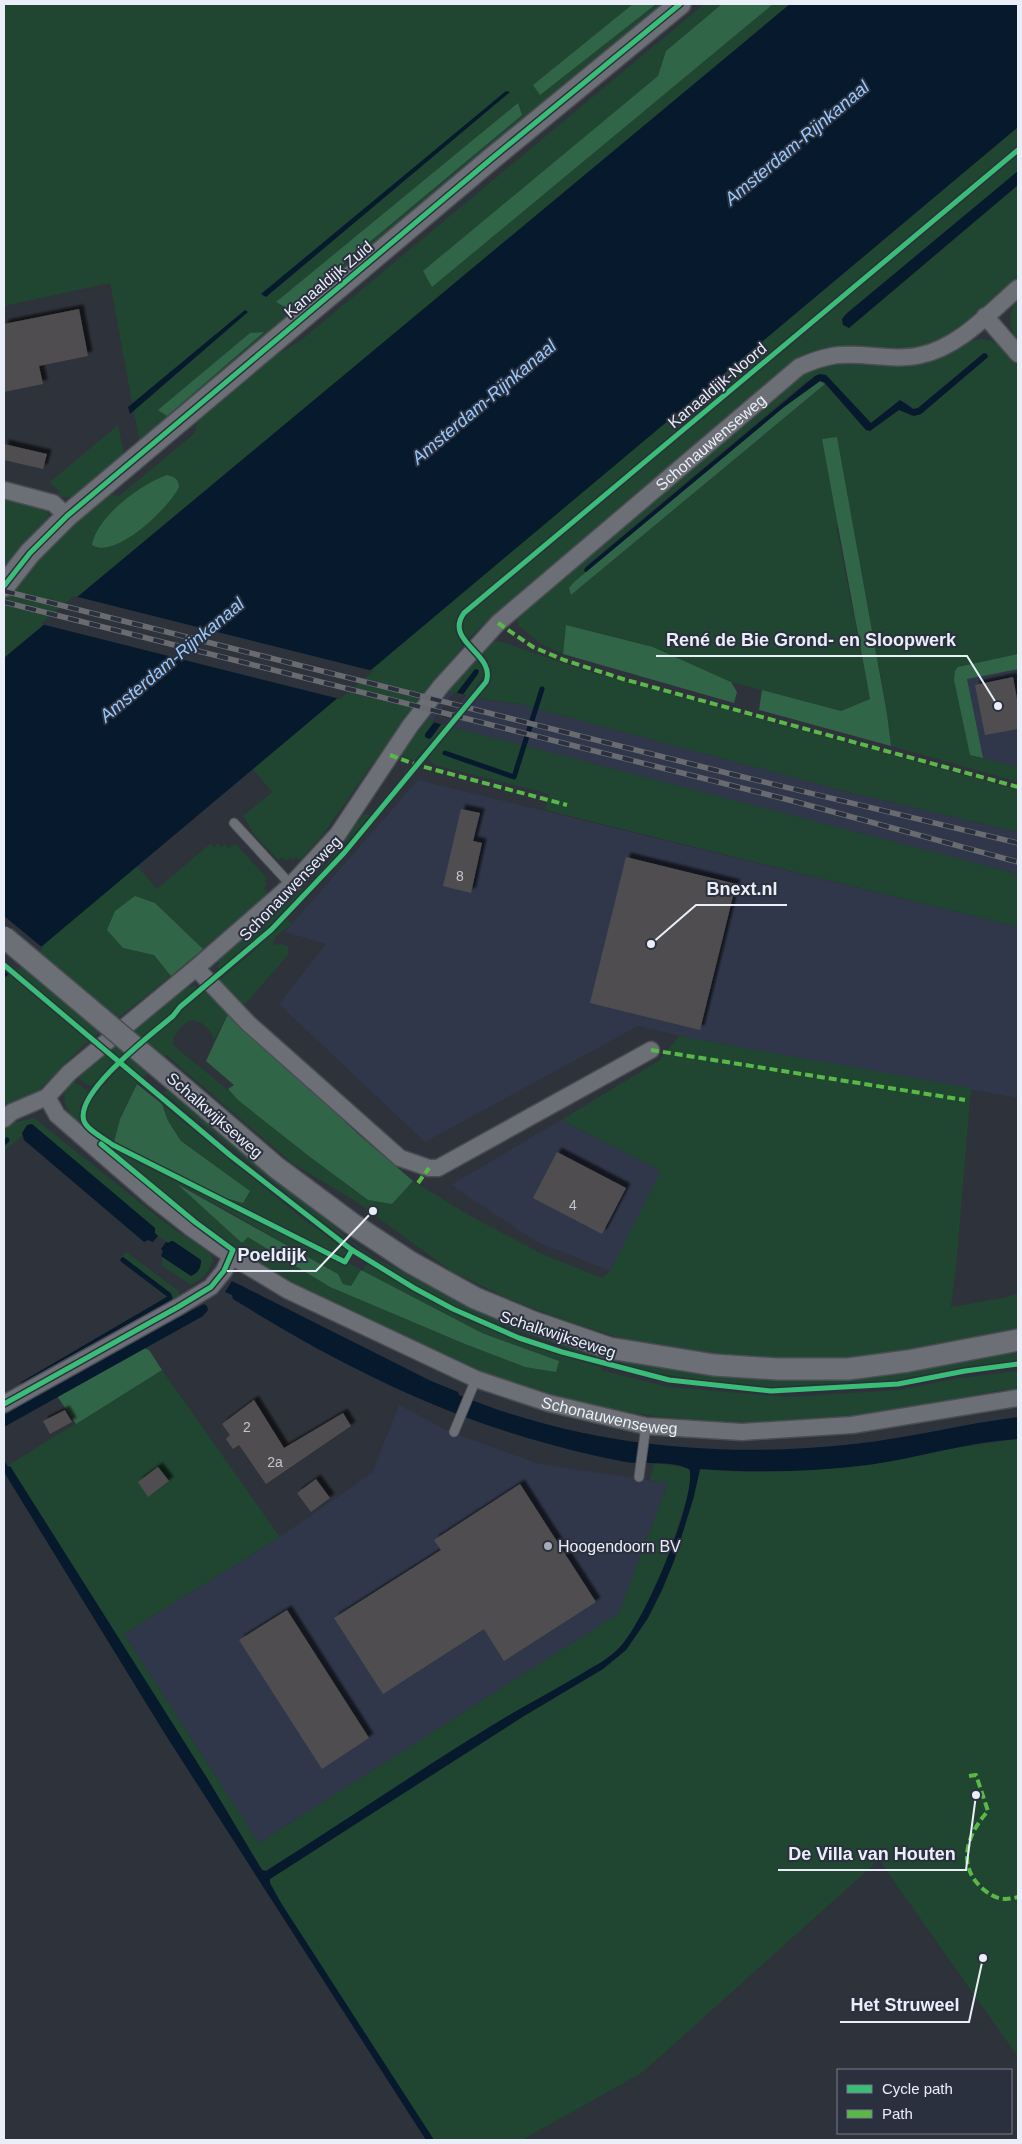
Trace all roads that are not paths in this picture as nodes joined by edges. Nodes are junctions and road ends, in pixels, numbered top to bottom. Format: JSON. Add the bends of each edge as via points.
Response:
{"nodes":[{"id":1,"x":680,"y":4,"type":"edge"},
{"id":2,"x":1018,"y":288,"type":"edge"},
{"id":3,"x":985,"y":316,"type":"junction"},
{"id":4,"x":1018,"y":354,"type":"edge"},
{"id":5,"x":4,"y":490,"type":"edge"},
{"id":6,"x":67,"y":516,"type":"junction"},
{"id":7,"x":4,"y":586,"type":"edge"},
{"id":8,"x":234,"y":823,"type":"dead end"},
{"id":9,"x":291,"y":885,"type":"junction"},
{"id":10,"x":4,"y":937,"type":"edge"},
{"id":11,"x":196,"y":968,"type":"junction"},
{"id":12,"x":651,"y":1050,"type":"dead end"},
{"id":13,"x":47,"y":1098,"type":"junction"},
{"id":14,"x":4,"y":1119,"type":"edge"},
{"id":15,"x":231,"y":1256,"type":"junction"},
{"id":16,"x":1018,"y":1340,"type":"edge"},
{"id":17,"x":473,"y":1386,"type":"junction"},
{"id":18,"x":1018,"y":1398,"type":"edge"},
{"id":19,"x":4,"y":1404,"type":"edge"},
{"id":20,"x":454,"y":1432,"type":"dead end"},
{"id":21,"x":645,"y":1433,"type":"junction"},
{"id":22,"x":639,"y":1477,"type":"dead end"}],
"edges":[{"from":1,"to":6,"type":"street","name":"Kanaaldijk Zuid"},
{"from":2,"to":3,"type":"street","name":"Schonauwenseweg"},
{"from":3,"to":4,"type":"street"},
{"from":3,"to":9,"type":"street","name":"Schonauwenseweg","via":[[945,347],[929,353],[904,357],[833,356],[799,367],[485,636],[410,726],[338,834]]},
{"from":5,"to":6,"type":"street","via":[[53,503]]},
{"from":6,"to":7,"type":"street","name":"Kanaaldijk Zuid","via":[[30,553]]},
{"from":8,"to":9,"type":"lane"},
{"from":9,"to":11,"type":"street","name":"Schonauwenseweg"},
{"from":10,"to":16,"type":"street","name":"Schalkwijkseweg","bridge":true,"via":[[277,1168],[351,1223],[410,1262],[475,1298],[533,1322],[609,1348],[714,1365],[777,1369],[848,1369],[908,1362]]},
{"from":11,"to":12,"type":"street","via":[[248,1023],[393,1152],[400,1158],[429,1168],[438,1168]]},
{"from":11,"to":13,"type":"street","name":"Schonauwenseweg","via":[[69,1073]]},
{"from":13,"to":14,"type":"street","name":"Schonauwenseweg","via":[[12,1112]]},
{"from":13,"to":15,"type":"street","name":"Schonauwenseweg","via":[[57,1115],[154,1199]]},
{"from":15,"to":17,"type":"street","name":"Schonauwenseweg","via":[[287,1290]]},
{"from":15,"to":19,"type":"street","via":[[211,1287]]},
{"from":17,"to":20,"type":"lane"},
{"from":17,"to":21,"type":"street","name":"Schonauwenseweg","via":[[548,1403]]},
{"from":18,"to":21,"type":"street","name":"Schonauwenseweg","via":[[852,1425],[742,1432]]},
{"from":21,"to":22,"type":"lane"}]}
